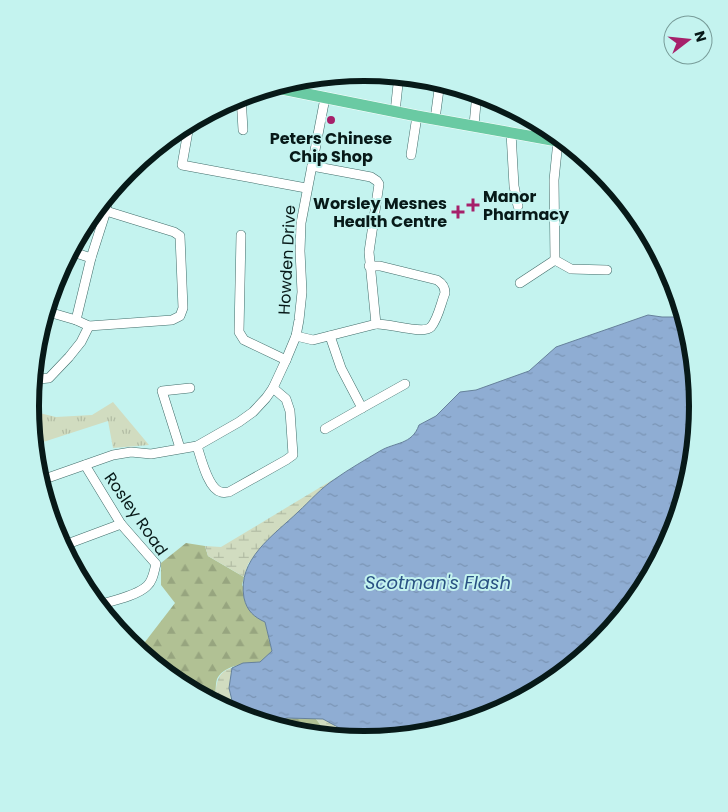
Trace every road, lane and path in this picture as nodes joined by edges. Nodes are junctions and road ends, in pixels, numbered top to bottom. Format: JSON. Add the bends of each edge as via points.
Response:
{"nodes":[{"id":1,"x":398,"y":83,"type":"edge"},
{"id":2,"x":297,"y":88,"type":"edge"},
{"id":3,"x":287,"y":90,"type":"edge"},
{"id":4,"x":439,"y":90,"type":"edge"},
{"id":5,"x":296,"y":92,"type":"junction"},
{"id":6,"x":325,"y":98,"type":"junction"},
{"id":7,"x":476,"y":101,"type":"edge"},
{"id":8,"x":242,"y":105,"type":"edge"},
{"id":9,"x":395,"y":112,"type":"junction"},
{"id":10,"x":418,"y":116,"type":"junction"},
{"id":11,"x":435,"y":119,"type":"junction"},
{"id":12,"x":474,"y":125,"type":"junction"},
{"id":13,"x":243,"y":130,"type":"dead end"},
{"id":14,"x":188,"y":133,"type":"edge"},
{"id":15,"x":511,"y":133,"type":"junction"},
{"id":16,"x":550,"y":140,"type":"edge"},
{"id":17,"x":562,"y":148,"type":"edge"},
{"id":18,"x":411,"y":155,"type":"dead end"},
{"id":19,"x":312,"y":166,"type":"junction"},
{"id":20,"x":306,"y":188,"type":"junction"},
{"id":21,"x":518,"y":206,"type":"dead end"},
{"id":22,"x":106,"y":207,"type":"edge"},
{"id":23,"x":106,"y":211,"type":"junction"},
{"id":24,"x":241,"y":235,"type":"dead end"},
{"id":25,"x":77,"y":253,"type":"edge"},
{"id":26,"x":91,"y":258,"type":"junction"},
{"id":27,"x":555,"y":260,"type":"junction"},
{"id":28,"x":369,"y":266,"type":"junction"},
{"id":29,"x":601,"y":280,"type":"dead end"},
{"id":30,"x":520,"y":283,"type":"dead end"},
{"id":31,"x":53,"y":313,"type":"edge"},
{"id":32,"x":76,"y":320,"type":"junction"},
{"id":33,"x":376,"y":324,"type":"junction"},
{"id":34,"x":90,"y":326,"type":"junction"},
{"id":35,"x":296,"y":336,"type":"junction"},
{"id":36,"x":330,"y":336,"type":"junction"},
{"id":37,"x":286,"y":360,"type":"junction"},
{"id":38,"x":40,"y":379,"type":"edge"},
{"id":39,"x":405,"y":384,"type":"dead end"},
{"id":40,"x":190,"y":388,"type":"dead end"},
{"id":41,"x":273,"y":388,"type":"junction"},
{"id":42,"x":362,"y":408,"type":"junction"},
{"id":43,"x":325,"y":428,"type":"dead end"},
{"id":44,"x":197,"y":446,"type":"junction"},
{"id":45,"x":180,"y":448,"type":"junction"},
{"id":46,"x":85,"y":465,"type":"junction"},
{"id":47,"x":47,"y":478,"type":"edge"},
{"id":48,"x":121,"y":524,"type":"junction"},
{"id":49,"x":69,"y":543,"type":"edge"},
{"id":50,"x":105,"y":603,"type":"edge"}],
"edges":[{"from":1,"to":9,"type":"street"},
{"from":2,"to":5,"type":"street"},
{"from":3,"to":5,"type":"main road"},
{"from":4,"to":11,"type":"street"},
{"from":5,"to":6,"type":"main road"},
{"from":6,"to":9,"type":"main road"},
{"from":6,"to":19,"type":"street","name":"Howden Drive"},
{"from":7,"to":12,"type":"street"},
{"from":8,"to":13,"type":"street"},
{"from":9,"to":10,"type":"main road"},
{"from":10,"to":11,"type":"main road"},
{"from":10,"to":18,"type":"street"},
{"from":11,"to":12,"type":"main road"},
{"from":12,"to":15,"type":"main road"},
{"from":14,"to":20,"type":"street","via":[[182,164]]},
{"from":15,"to":16,"type":"main road"},
{"from":15,"to":21,"type":"street"},
{"from":17,"to":27,"type":"street","via":[[554,180]]},
{"from":19,"to":20,"type":"street","name":"Howden Drive"},
{"from":19,"to":28,"type":"street","via":[[371,177],[377,181],[380,188]]},
{"from":20,"to":35,"type":"street","name":"Howden Drive","via":[[299,240],[302,292]]},
{"from":22,"to":23,"type":"street"},
{"from":23,"to":26,"type":"street"},
{"from":23,"to":34,"type":"street","via":[[180,236],[183,308],[180,316],[172,320]]},
{"from":24,"to":37,"type":"street","via":[[239,332],[244,340]]},
{"from":25,"to":26,"type":"street"},
{"from":26,"to":32,"type":"street"},
{"from":27,"to":29,"type":"street","via":[[571,270],[604,270]]},
{"from":27,"to":30,"type":"street"},
{"from":28,"to":33,"type":"street"},
{"from":28,"to":33,"type":"street","via":[[437,280],[445,290],[428,329]]},
{"from":31,"to":32,"type":"street"},
{"from":32,"to":34,"type":"street"},
{"from":33,"to":36,"type":"street"},
{"from":34,"to":38,"type":"street","via":[[69,357],[49,378]]},
{"from":35,"to":36,"type":"street","via":[[313,340]]},
{"from":35,"to":37,"type":"street","name":"Howden Drive"},
{"from":36,"to":42,"type":"street","via":[[341,368]]},
{"from":37,"to":41,"type":"street","name":"Howden Drive"},
{"from":39,"to":42,"type":"street"},
{"from":40,"to":45,"type":"street","via":[[157,390]]},
{"from":41,"to":44,"type":"street","name":"Howden Drive","via":[[240,422]]},
{"from":41,"to":44,"type":"street","via":[[286,399],[290,411],[292,455],[286,460],[229,492],[220,492],[208,478]]},
{"from":42,"to":43,"type":"street"},
{"from":44,"to":45,"type":"street","name":"Howden Drive"},
{"from":45,"to":46,"type":"street","name":"Howden Drive","via":[[151,454],[131,452],[113,455]]},
{"from":46,"to":47,"type":"street","name":"Howden Drive"},
{"from":46,"to":48,"type":"street","name":"Rosley Road"},
{"from":48,"to":49,"type":"street"},
{"from":48,"to":50,"type":"street","name":"Rosley Road","via":[[156,564],[148,586]]}]}
